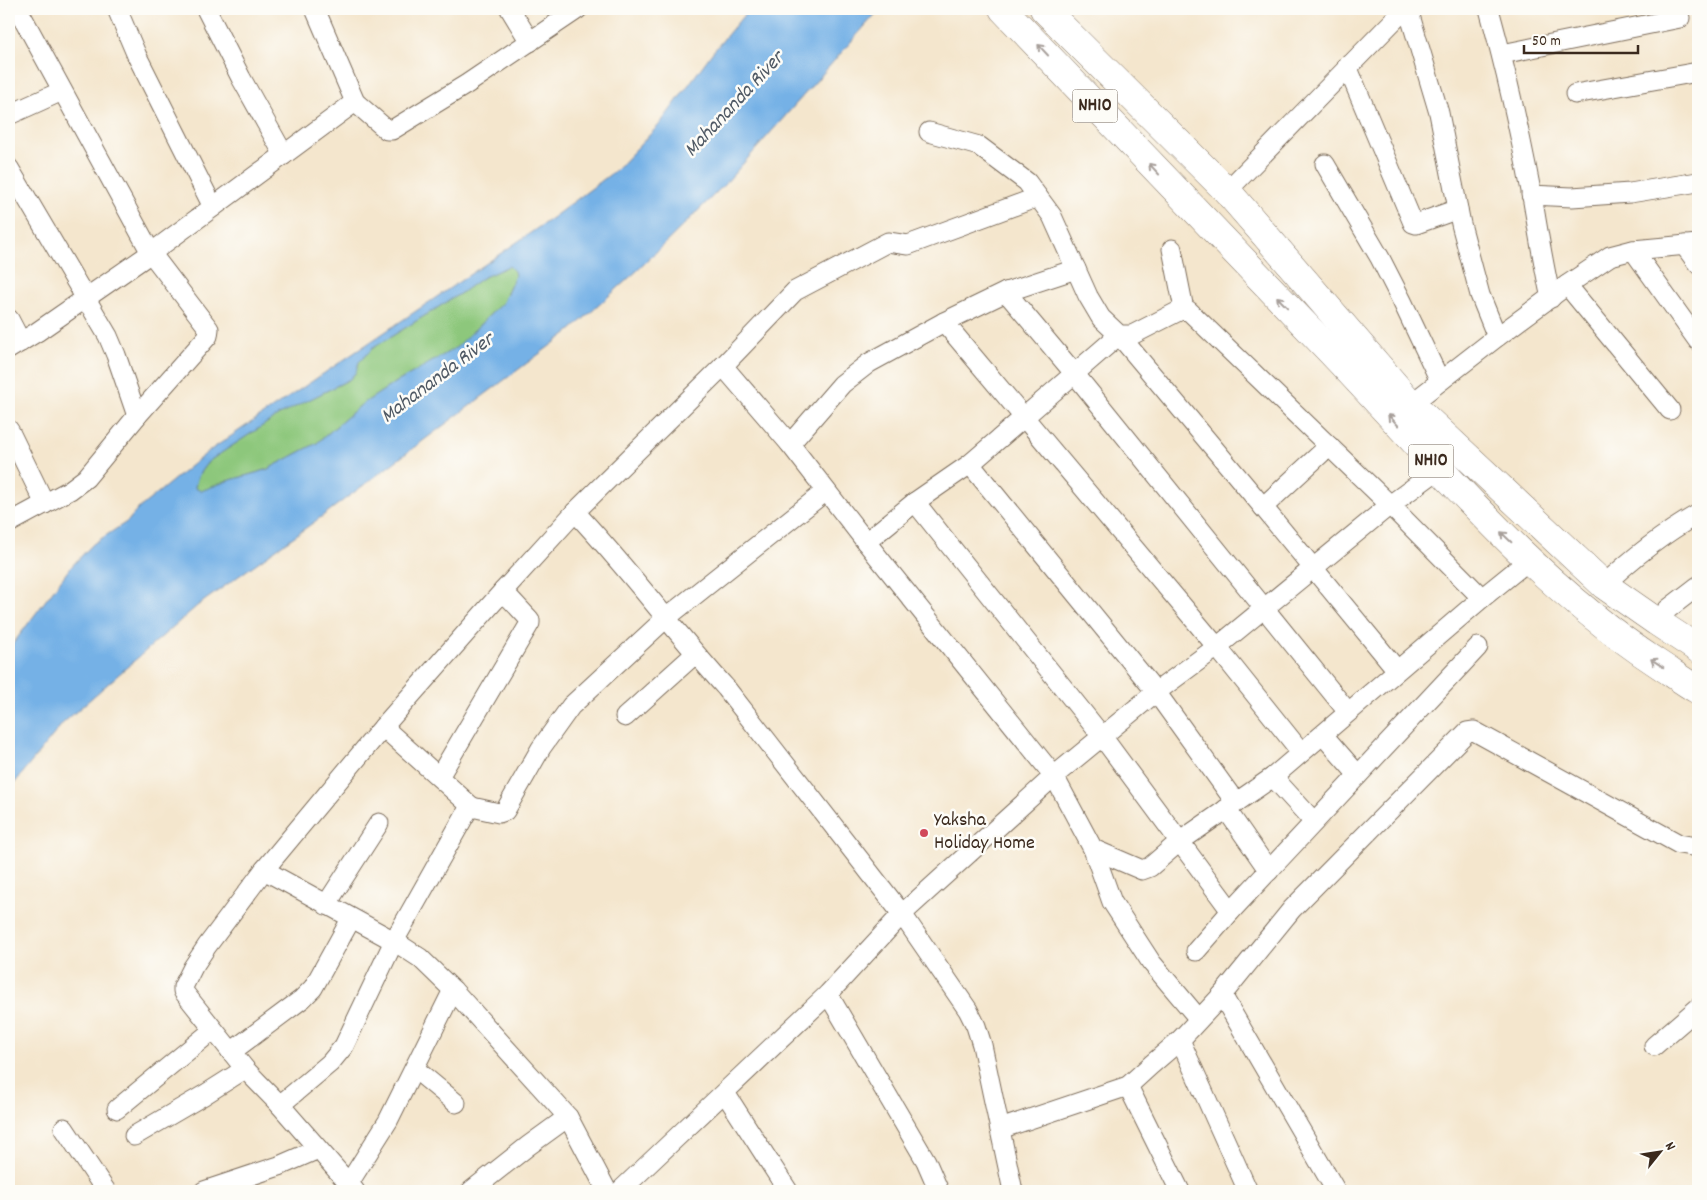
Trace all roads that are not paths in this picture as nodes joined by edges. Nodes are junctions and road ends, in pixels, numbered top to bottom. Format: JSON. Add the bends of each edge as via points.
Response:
{"nodes":[{"id":1,"x":18,"y":9,"type":"edge"},
{"id":2,"x":117,"y":9,"type":"edge"},
{"id":3,"x":206,"y":9,"type":"edge"},
{"id":4,"x":315,"y":9,"type":"edge"},
{"id":5,"x":510,"y":9,"type":"edge"},
{"id":6,"x":578,"y":9,"type":"edge"},
{"id":7,"x":1003,"y":9,"type":"edge"},
{"id":8,"x":1044,"y":9,"type":"edge"},
{"id":9,"x":1406,"y":9,"type":"edge"},
{"id":10,"x":1489,"y":9,"type":"edge"},
{"id":11,"x":1675,"y":9,"type":"edge"},
{"id":12,"x":530,"y":42,"type":"junction"},
{"id":13,"x":1502,"y":54,"type":"junction"},
{"id":14,"x":1348,"y":66,"type":"junction"},
{"id":15,"x":1698,"y":72,"type":"edge"},
{"id":16,"x":62,"y":91,"type":"junction"},
{"id":17,"x":1575,"y":94,"type":"dead end"},
{"id":18,"x":355,"y":102,"type":"junction"},
{"id":19,"x":9,"y":115,"type":"edge"},
{"id":20,"x":929,"y":132,"type":"dead end"},
{"id":21,"x":284,"y":155,"type":"junction"},
{"id":22,"x":1325,"y":164,"type":"dead end"},
{"id":23,"x":9,"y":168,"type":"edge"},
{"id":24,"x":1698,"y":182,"type":"edge"},
{"id":25,"x":1227,"y":191,"type":"junction"},
{"id":26,"x":1532,"y":195,"type":"junction"},
{"id":27,"x":1038,"y":197,"type":"junction"},
{"id":28,"x":213,"y":207,"type":"junction"},
{"id":29,"x":1458,"y":209,"type":"junction"},
{"id":30,"x":1691,"y":245,"type":"edge"},
{"id":31,"x":1172,"y":249,"type":"dead end"},
{"id":32,"x":1633,"y":250,"type":"junction"},
{"id":33,"x":151,"y":253,"type":"junction"},
{"id":34,"x":1698,"y":264,"type":"edge"},
{"id":35,"x":1076,"y":269,"type":"junction"},
{"id":36,"x":1566,"y":285,"type":"junction"},
{"id":37,"x":1006,"y":292,"type":"junction"},
{"id":38,"x":86,"y":297,"type":"junction"},
{"id":39,"x":1551,"y":298,"type":"junction"},
{"id":40,"x":1184,"y":309,"type":"junction"},
{"id":41,"x":9,"y":319,"type":"edge"},
{"id":42,"x":944,"y":322,"type":"junction"},
{"id":43,"x":1119,"y":335,"type":"junction"},
{"id":44,"x":1496,"y":337,"type":"junction"},
{"id":45,"x":1698,"y":341,"type":"edge"},
{"id":46,"x":15,"y":345,"type":"edge"},
{"id":47,"x":723,"y":366,"type":"junction"},
{"id":48,"x":1074,"y":373,"type":"junction"},
{"id":49,"x":1440,"y":381,"type":"junction"},
{"id":50,"x":1411,"y":404,"type":"junction"},
{"id":51,"x":1670,"y":410,"type":"dead end"},
{"id":52,"x":136,"y":416,"type":"junction"},
{"id":53,"x":1024,"y":416,"type":"junction"},
{"id":54,"x":9,"y":430,"type":"edge"},
{"id":55,"x":790,"y":444,"type":"junction"},
{"id":56,"x":1329,"y":446,"type":"junction"},
{"id":57,"x":970,"y":464,"type":"junction"},
{"id":58,"x":1439,"y":469,"type":"junction"},
{"id":59,"x":826,"y":491,"type":"junction"},
{"id":60,"x":914,"y":502,"type":"junction"},
{"id":61,"x":45,"y":504,"type":"junction"},
{"id":62,"x":1390,"y":504,"type":"junction"},
{"id":63,"x":1263,"y":506,"type":"junction"},
{"id":64,"x":575,"y":512,"type":"junction"},
{"id":65,"x":1698,"y":514,"type":"edge"},
{"id":66,"x":9,"y":523,"type":"edge"},
{"id":67,"x":866,"y":542,"type":"junction"},
{"id":68,"x":1529,"y":560,"type":"junction"},
{"id":69,"x":1313,"y":567,"type":"junction"},
{"id":70,"x":1604,"y":585,"type":"junction"},
{"id":71,"x":1698,"y":586,"type":"edge"},
{"id":72,"x":503,"y":591,"type":"junction"},
{"id":73,"x":1482,"y":598,"type":"junction"},
{"id":74,"x":1264,"y":607,"type":"junction"},
{"id":75,"x":666,"y":618,"type":"junction"},
{"id":76,"x":1657,"y":622,"type":"junction"},
{"id":77,"x":1217,"y":647,"type":"junction"},
{"id":78,"x":1478,"y":647,"type":"dead end"},
{"id":79,"x":1698,"y":649,"type":"edge"},
{"id":80,"x":695,"y":654,"type":"junction"},
{"id":81,"x":1397,"y":670,"type":"junction"},
{"id":82,"x":1698,"y":690,"type":"edge"},
{"id":83,"x":1156,"y":692,"type":"junction"},
{"id":84,"x":1348,"y":712,"type":"junction"},
{"id":85,"x":625,"y":717,"type":"dead end"},
{"id":86,"x":383,"y":727,"type":"junction"},
{"id":87,"x":1102,"y":735,"type":"junction"},
{"id":88,"x":1323,"y":735,"type":"junction"},
{"id":89,"x":1302,"y":752,"type":"junction"},
{"id":90,"x":1358,"y":775,"type":"junction"},
{"id":91,"x":1054,"y":776,"type":"junction"},
{"id":92,"x":439,"y":777,"type":"junction"},
{"id":93,"x":1273,"y":777,"type":"junction"},
{"id":94,"x":1231,"y":806,"type":"junction"},
{"id":95,"x":472,"y":807,"type":"junction"},
{"id":96,"x":1314,"y":822,"type":"junction"},
{"id":97,"x":378,"y":824,"type":"dead end"},
{"id":98,"x":1179,"y":842,"type":"junction"},
{"id":99,"x":1698,"y":846,"type":"edge"},
{"id":100,"x":1093,"y":849,"type":"junction"},
{"id":101,"x":264,"y":870,"type":"junction"},
{"id":102,"x":1269,"y":871,"type":"junction"},
{"id":103,"x":326,"y":905,"type":"junction"},
{"id":104,"x":1231,"y":911,"type":"junction"},
{"id":105,"x":902,"y":914,"type":"junction"},
{"id":106,"x":351,"y":919,"type":"junction"},
{"id":107,"x":394,"y":941,"type":"junction"},
{"id":108,"x":1196,"y":952,"type":"dead end"},
{"id":109,"x":452,"y":990,"type":"junction"},
{"id":110,"x":828,"y":994,"type":"junction"},
{"id":111,"x":1222,"y":995,"type":"junction"},
{"id":112,"x":1698,"y":1008,"type":"edge"},
{"id":113,"x":1199,"y":1019,"type":"junction"},
{"id":114,"x":213,"y":1030,"type":"junction"},
{"id":115,"x":1180,"y":1040,"type":"junction"},
{"id":116,"x":1654,"y":1046,"type":"dead end"},
{"id":117,"x":231,"y":1052,"type":"junction"},
{"id":118,"x":245,"y":1069,"type":"junction"},
{"id":119,"x":415,"y":1069,"type":"junction"},
{"id":120,"x":1128,"y":1086,"type":"junction"},
{"id":121,"x":725,"y":1093,"type":"junction"},
{"id":122,"x":456,"y":1103,"type":"dead end"},
{"id":123,"x":280,"y":1105,"type":"junction"},
{"id":124,"x":118,"y":1108,"type":"dead end"},
{"id":125,"x":568,"y":1117,"type":"junction"},
{"id":126,"x":64,"y":1128,"type":"dead end"},
{"id":127,"x":1000,"y":1129,"type":"junction"},
{"id":128,"x":134,"y":1136,"type":"dead end"},
{"id":129,"x":318,"y":1149,"type":"junction"},
{"id":130,"x":352,"y":1187,"type":"edge"},
{"id":131,"x":106,"y":1191,"type":"edge"},
{"id":132,"x":204,"y":1191,"type":"edge"},
{"id":133,"x":471,"y":1191,"type":"edge"},
{"id":134,"x":607,"y":1191,"type":"edge"},
{"id":135,"x":620,"y":1191,"type":"edge"},
{"id":136,"x":788,"y":1191,"type":"edge"},
{"id":137,"x":939,"y":1191,"type":"edge"},
{"id":138,"x":1013,"y":1191,"type":"edge"},
{"id":139,"x":1180,"y":1191,"type":"edge"},
{"id":140,"x":1248,"y":1191,"type":"edge"},
{"id":141,"x":1336,"y":1191,"type":"edge"}],
"edges":[{"from":1,"to":16,"type":"street"},
{"from":2,"to":28,"type":"street","via":[[137,56]]},
{"from":3,"to":21,"type":"street"},
{"from":4,"to":18,"type":"street"},
{"from":5,"to":12,"type":"street"},
{"from":6,"to":12,"type":"street"},
{"from":58,"to":7,"type":"highway","number":"NH10","one_way":true},
{"from":8,"to":25,"type":"highway"},
{"from":9,"to":14,"type":"street"},
{"from":9,"to":29,"type":"street","via":[[1439,113]]},
{"from":10,"to":13,"type":"street"},
{"from":11,"to":13,"type":"street","via":[[1680,18]]},
{"from":12,"to":18,"type":"street","via":[[396,129],[387,130]]},
{"from":13,"to":26,"type":"street"},
{"from":14,"to":25,"type":"street"},
{"from":14,"to":29,"type":"street","via":[[1413,223]]},
{"from":15,"to":17,"type":"street"},
{"from":16,"to":19,"type":"street"},
{"from":16,"to":33,"type":"street"},
{"from":18,"to":21,"type":"street"},
{"from":20,"to":27,"type":"street","via":[[979,146],[1027,182]]},
{"from":21,"to":28,"type":"street"},
{"from":22,"to":49,"type":"street","via":[[1384,267]]},
{"from":23,"to":38,"type":"street"},
{"from":24,"to":26,"type":"street","via":[[1630,193],[1572,197]]},
{"from":25,"to":50,"type":"highway"},
{"from":26,"to":39,"type":"street"},
{"from":27,"to":35,"type":"street","via":[[1052,216]]},
{"from":27,"to":47,"type":"street","via":[[908,245],[888,242],[802,288]]},
{"from":28,"to":33,"type":"street"},
{"from":29,"to":44,"type":"street","via":[[1480,295]]},
{"from":30,"to":32,"type":"street"},
{"from":30,"to":34,"type":"street"},
{"from":31,"to":40,"type":"street"},
{"from":32,"to":36,"type":"street","via":[[1610,256]]},
{"from":32,"to":45,"type":"street"},
{"from":33,"to":38,"type":"street"},
{"from":33,"to":52,"type":"street","via":[[210,332]]},
{"from":35,"to":37,"type":"street"},
{"from":35,"to":43,"type":"street","via":[[1101,318]]},
{"from":36,"to":39,"type":"street"},
{"from":36,"to":51,"type":"street"},
{"from":37,"to":42,"type":"street"},
{"from":37,"to":48,"type":"street"},
{"from":38,"to":46,"type":"street"},
{"from":38,"to":52,"type":"street","via":[[113,345]]},
{"from":39,"to":44,"type":"street"},
{"from":40,"to":43,"type":"street","via":[[1132,335]]},
{"from":40,"to":56,"type":"street"},
{"from":41,"to":46,"type":"street"},
{"from":42,"to":53,"type":"street"},
{"from":42,"to":55,"type":"street","via":[[869,363],[842,384]]},
{"from":43,"to":48,"type":"street"},
{"from":43,"to":63,"type":"street"},
{"from":44,"to":49,"type":"street"},
{"from":47,"to":55,"type":"street"},
{"from":47,"to":64,"type":"street"},
{"from":48,"to":53,"type":"street"},
{"from":48,"to":74,"type":"street"},
{"from":49,"to":50,"type":"street"},
{"from":50,"to":70,"type":"highway"},
{"from":52,"to":61,"type":"street","via":[[86,478]]},
{"from":53,"to":57,"type":"street"},
{"from":53,"to":77,"type":"street"},
{"from":54,"to":61,"type":"street"},
{"from":55,"to":59,"type":"street"},
{"from":56,"to":62,"type":"street"},
{"from":56,"to":63,"type":"street"},
{"from":57,"to":60,"type":"street"},
{"from":57,"to":83,"type":"street"},
{"from":58,"to":62,"type":"street"},
{"from":68,"to":58,"type":"highway","number":"NH10","one_way":true},
{"from":59,"to":67,"type":"street"},
{"from":59,"to":75,"type":"street"},
{"from":60,"to":67,"type":"street"},
{"from":60,"to":87,"type":"street"},
{"from":61,"to":66,"type":"street"},
{"from":62,"to":69,"type":"street"},
{"from":62,"to":73,"type":"street"},
{"from":63,"to":69,"type":"street"},
{"from":64,"to":72,"type":"street"},
{"from":64,"to":75,"type":"street"},
{"from":65,"to":70,"type":"street","via":[[1634,556]]},
{"from":67,"to":91,"type":"street"},
{"from":68,"to":73,"type":"street"},
{"from":82,"to":68,"type":"highway","number":"NH10","one_way":true,"via":[[1606,628]]},
{"from":69,"to":74,"type":"street"},
{"from":69,"to":81,"type":"street"},
{"from":70,"to":76,"type":"highway"},
{"from":71,"to":76,"type":"street","via":[[1668,609]]},
{"from":72,"to":86,"type":"street"},
{"from":72,"to":92,"type":"street","via":[[530,623]]},
{"from":73,"to":81,"type":"street"},
{"from":74,"to":77,"type":"street"},
{"from":74,"to":84,"type":"street"},
{"from":75,"to":80,"type":"street"},
{"from":75,"to":95,"type":"street","via":[[571,706],[541,748],[505,811],[499,813]]},
{"from":76,"to":79,"type":"highway"},
{"from":77,"to":83,"type":"street"},
{"from":77,"to":89,"type":"street"},
{"from":78,"to":90,"type":"street"},
{"from":80,"to":85,"type":"street"},
{"from":80,"to":105,"type":"street","via":[[726,688]]},
{"from":81,"to":84,"type":"street"},
{"from":83,"to":87,"type":"street"},
{"from":83,"to":94,"type":"street"},
{"from":84,"to":88,"type":"street"},
{"from":86,"to":92,"type":"street"},
{"from":86,"to":101,"type":"street"},
{"from":87,"to":91,"type":"street"},
{"from":87,"to":98,"type":"street"},
{"from":88,"to":89,"type":"street"},
{"from":88,"to":90,"type":"street"},
{"from":89,"to":93,"type":"street"},
{"from":90,"to":96,"type":"street"},
{"from":91,"to":100,"type":"street"},
{"from":91,"to":105,"type":"street"},
{"from":92,"to":95,"type":"street"},
{"from":93,"to":94,"type":"street"},
{"from":93,"to":96,"type":"street"},
{"from":94,"to":98,"type":"street"},
{"from":94,"to":102,"type":"street"},
{"from":95,"to":107,"type":"street"},
{"from":96,"to":102,"type":"street"},
{"from":97,"to":103,"type":"street"},
{"from":98,"to":100,"type":"street","via":[[1142,870]]},
{"from":98,"to":104,"type":"street"},
{"from":99,"to":111,"type":"street","via":[[1679,844],[1474,730],[1467,732],[1292,908]]},
{"from":100,"to":113,"type":"street","via":[[1112,902],[1151,962]]},
{"from":101,"to":103,"type":"street"},
{"from":101,"to":114,"type":"street","via":[[206,946],[183,987]]},
{"from":102,"to":104,"type":"street"},
{"from":103,"to":106,"type":"street"},
{"from":104,"to":108,"type":"street"},
{"from":105,"to":110,"type":"street"},
{"from":105,"to":127,"type":"street","via":[[976,1026]]},
{"from":106,"to":107,"type":"street"},
{"from":106,"to":117,"type":"street","via":[[313,988]]},
{"from":107,"to":109,"type":"street","via":[[420,958]]},
{"from":107,"to":123,"type":"street","via":[[344,1046],[330,1063]]},
{"from":109,"to":119,"type":"street"},
{"from":109,"to":125,"type":"street"},
{"from":110,"to":121,"type":"street"},
{"from":110,"to":137,"type":"street","via":[[926,1161]]},
{"from":111,"to":113,"type":"street"},
{"from":111,"to":141,"type":"street"},
{"from":112,"to":116,"type":"street"},
{"from":113,"to":115,"type":"street"},
{"from":114,"to":117,"type":"street"},
{"from":114,"to":124,"type":"street"},
{"from":115,"to":120,"type":"street"},
{"from":115,"to":140,"type":"street"},
{"from":117,"to":118,"type":"street"},
{"from":118,"to":123,"type":"street"},
{"from":118,"to":128,"type":"street"},
{"from":119,"to":122,"type":"street"},
{"from":119,"to":130,"type":"street"},
{"from":120,"to":127,"type":"street"},
{"from":120,"to":139,"type":"street"},
{"from":121,"to":135,"type":"street"},
{"from":121,"to":136,"type":"street"},
{"from":123,"to":129,"type":"street"},
{"from":125,"to":133,"type":"street"},
{"from":125,"to":134,"type":"street"},
{"from":126,"to":131,"type":"street"},
{"from":127,"to":138,"type":"street"},
{"from":129,"to":130,"type":"street"},
{"from":129,"to":132,"type":"street"}]}
